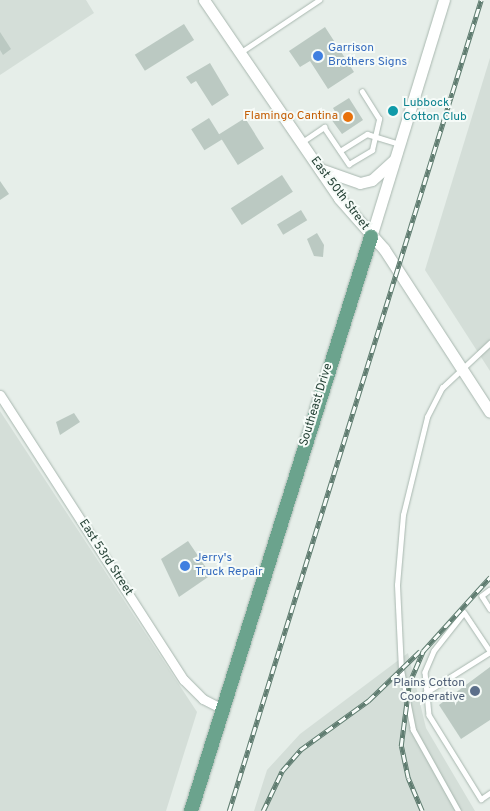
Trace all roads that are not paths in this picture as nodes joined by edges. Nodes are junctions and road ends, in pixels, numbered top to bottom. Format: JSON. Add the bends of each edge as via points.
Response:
{"nodes":[{"id":1,"x":204,"y":0,"type":"edge"},
{"id":2,"x":319,"y":0,"type":"edge"},
{"id":3,"x":444,"y":0,"type":"edge"},
{"id":4,"x":240,"y":53,"type":"junction"},
{"id":5,"x":362,"y":92,"type":"dead end"},
{"id":6,"x":374,"y":136,"type":"junction"},
{"id":7,"x":301,"y":143,"type":"junction"},
{"id":8,"x":400,"y":144,"type":"junction"},
{"id":9,"x":340,"y":151,"type":"junction"},
{"id":10,"x":395,"y":159,"type":"junction"},
{"id":11,"x":319,"y":169,"type":"junction"},
{"id":12,"x":371,"y":237,"type":"junction"},
{"id":13,"x":490,"y":343,"type":"edge"},
{"id":14,"x":461,"y":367,"type":"junction"},
{"id":15,"x":0,"y":396,"type":"edge"},
{"id":16,"x":490,"y":412,"type":"edge"},
{"id":17,"x":490,"y":590,"type":"edge"},
{"id":18,"x":490,"y":609,"type":"edge"},
{"id":19,"x":490,"y":652,"type":"edge"},
{"id":20,"x":426,"y":694,"type":"junction"},
{"id":21,"x":223,"y":709,"type":"junction"},
{"id":22,"x":490,"y":793,"type":"edge"},
{"id":23,"x":191,"y":811,"type":"edge"},
{"id":24,"x":458,"y":811,"type":"edge"}],
"edges":[{"from":1,"to":4,"type":"main road","name":"East 50th Street"},
{"from":2,"to":4,"type":"lane"},
{"from":3,"to":8,"type":"main road","name":"Southeast Drive"},
{"from":4,"to":7,"type":"main road","name":"East 50th Street"},
{"from":5,"to":6,"type":"lane","via":[[379,119]]},
{"from":6,"to":8,"type":"lane"},
{"from":6,"to":9,"type":"lane","via":[[367,134]]},
{"from":6,"to":9,"type":"lane","via":[[372,150],[349,164]]},
{"from":7,"to":9,"type":"lane","via":[[324,127]]},
{"from":7,"to":11,"type":"main road","name":"East 50th Street"},
{"from":8,"to":10,"type":"main road","name":"Southeast Drive"},
{"from":10,"to":11,"type":"main road","via":[[365,182],[348,181]]},
{"from":10,"to":12,"type":"main road","name":"Southeast Drive"},
{"from":11,"to":12,"type":"main road","name":"East 50th Street"},
{"from":12,"to":14,"type":"main road","name":"East 50th Street","via":[[384,249]]},
{"from":12,"to":21,"type":"main road","name":"Southeast Drive"},
{"from":13,"to":14,"type":"lane"},
{"from":14,"to":16,"type":"main road","name":"East 50th Street"},
{"from":14,"to":24,"type":"lane","via":[[442,388],[427,417],[404,516],[397,585],[401,670],[413,730]]},
{"from":15,"to":21,"type":"street","name":"East 53rd Street","via":[[184,680],[203,699]]},
{"from":17,"to":18,"type":"lane","via":[[482,596]]},
{"from":19,"to":20,"type":"lane"},
{"from":19,"to":20,"type":"lane","via":[[464,613],[434,651],[425,672]]},
{"from":20,"to":22,"type":"lane","via":[[429,715],[481,799]]},
{"from":21,"to":23,"type":"main road","name":"Southeast Drive"}]}
